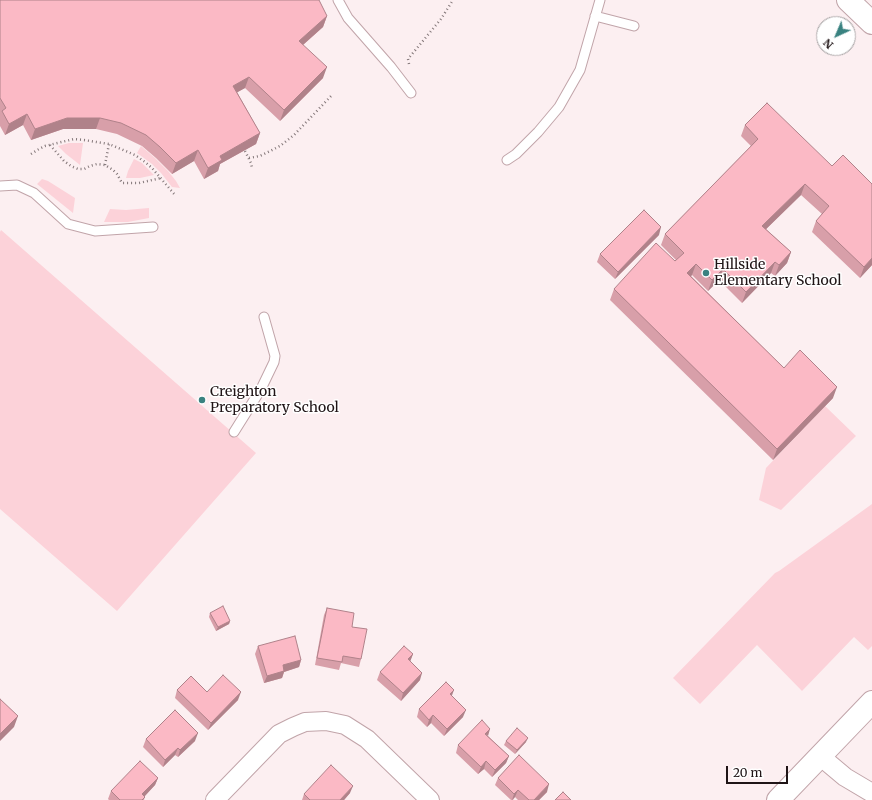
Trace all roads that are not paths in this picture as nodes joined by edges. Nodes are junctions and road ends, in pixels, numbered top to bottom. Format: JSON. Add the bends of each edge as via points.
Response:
{"nodes":[{"id":1,"x":338,"y":0,"type":"edge"},
{"id":2,"x":600,"y":0,"type":"edge"},
{"id":3,"x":848,"y":0,"type":"edge"},
{"id":4,"x":595,"y":16,"type":"junction"},
{"id":5,"x":872,"y":23,"type":"edge"},
{"id":6,"x":634,"y":26,"type":"dead end"},
{"id":7,"x":411,"y":93,"type":"dead end"},
{"id":8,"x":507,"y":160,"type":"dead end"},
{"id":9,"x":0,"y":186,"type":"edge"},
{"id":10,"x":153,"y":227,"type":"dead end"},
{"id":11,"x":264,"y":317,"type":"dead end"},
{"id":12,"x":234,"y":432,"type":"dead end"},
{"id":13,"x":872,"y":702,"type":"edge"},
{"id":14,"x":820,"y":756,"type":"junction"},
{"id":15,"x":872,"y":793,"type":"edge"},
{"id":16,"x":216,"y":800,"type":"edge"},
{"id":17,"x":430,"y":800,"type":"edge"},
{"id":18,"x":778,"y":800,"type":"edge"}],
"edges":[{"from":1,"to":7,"type":"lane","via":[[348,18]]},
{"from":2,"to":4,"type":"lane"},
{"from":3,"to":5,"type":"street"},
{"from":4,"to":6,"type":"lane"},
{"from":4,"to":8,"type":"lane","via":[[580,70],[559,107],[538,132]]},
{"from":9,"to":10,"type":"lane","via":[[17,185],[34,193],[68,224],[95,231]]},
{"from":11,"to":12,"type":"lane","via":[[275,356],[274,362],[261,389]]},
{"from":13,"to":14,"type":"street"},
{"from":14,"to":15,"type":"street","via":[[845,777]]},
{"from":14,"to":18,"type":"street"},
{"from":16,"to":17,"type":"street","via":[[279,734],[306,722],[326,721],[345,725],[366,739]]}]}
